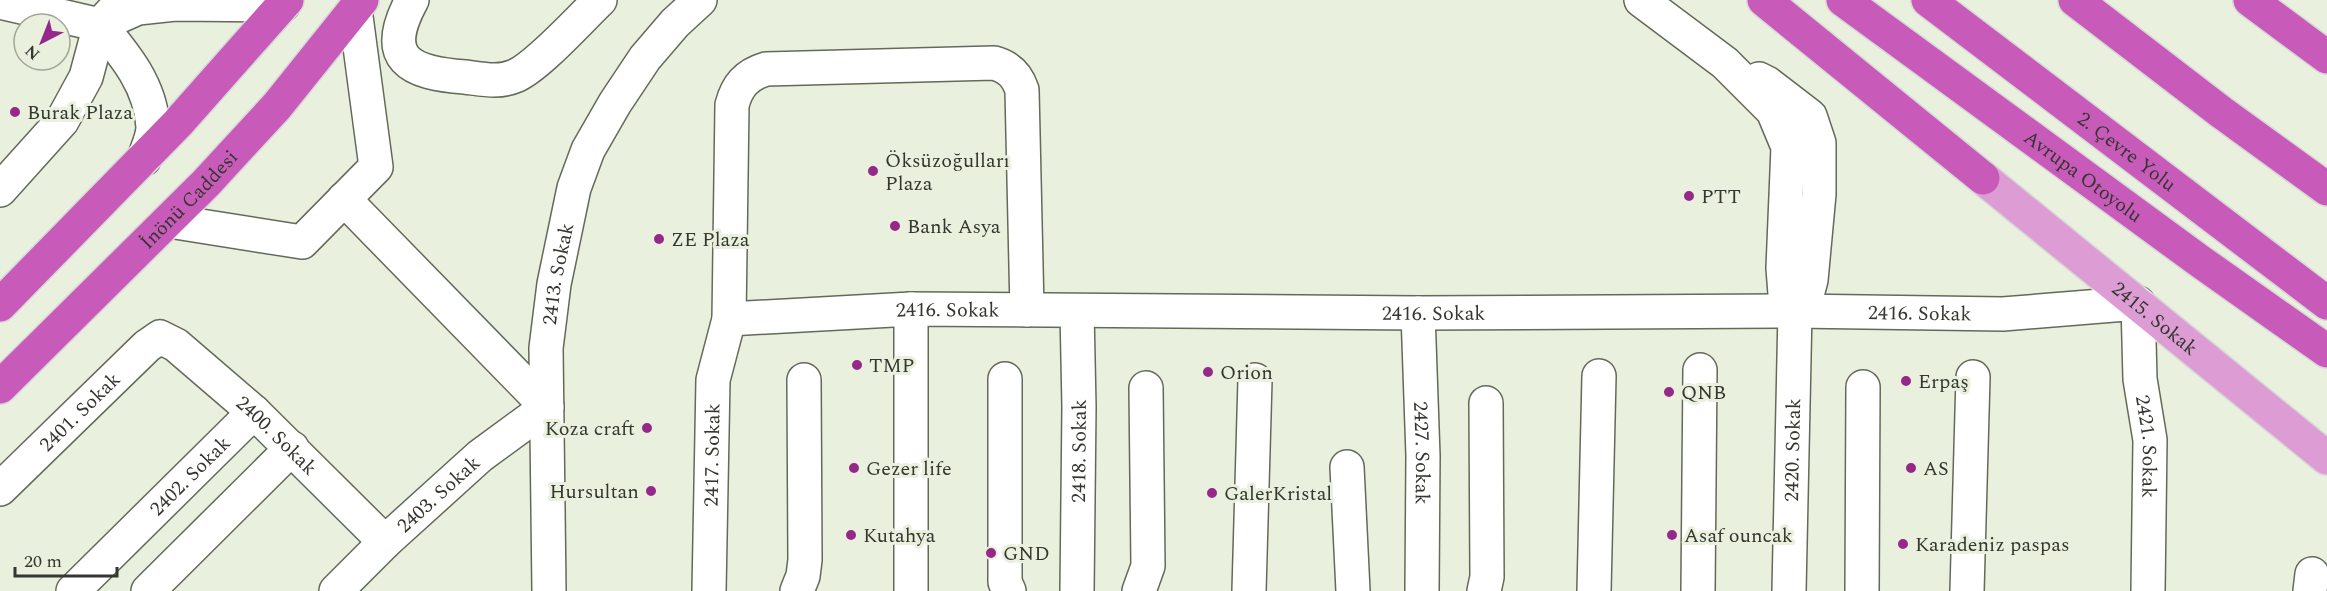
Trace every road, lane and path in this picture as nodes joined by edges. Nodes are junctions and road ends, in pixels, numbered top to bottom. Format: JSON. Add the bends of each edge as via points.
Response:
{"nodes":[{"id":1,"x":123,"y":0,"type":"edge"},
{"id":2,"x":412,"y":0,"type":"edge"},
{"id":3,"x":600,"y":0,"type":"edge"},
{"id":4,"x":700,"y":0,"type":"edge"},
{"id":5,"x":1641,"y":0,"type":"edge"},
{"id":6,"x":1764,"y":0,"type":"edge"},
{"id":7,"x":1843,"y":0,"type":"edge"},
{"id":8,"x":1928,"y":0,"type":"edge"},
{"id":9,"x":2075,"y":0,"type":"edge"},
{"id":10,"x":2250,"y":0,"type":"edge"},
{"id":11,"x":0,"y":2,"type":"edge"},
{"id":12,"x":285,"y":2,"type":"edge"},
{"id":13,"x":359,"y":5,"type":"edge"},
{"id":14,"x":100,"y":25,"type":"junction"},
{"id":15,"x":2327,"y":57,"type":"edge"},
{"id":16,"x":144,"y":159,"type":"junction"},
{"id":17,"x":1983,"y":178,"type":"joint"},
{"id":18,"x":2327,"y":189,"type":"edge"},
{"id":19,"x":0,"y":190,"type":"edge"},
{"id":20,"x":344,"y":199,"type":"junction"},
{"id":21,"x":169,"y":221,"type":"junction"},
{"id":22,"x":2138,"y":303,"type":"junction"},
{"id":23,"x":2327,"y":303,"type":"edge"},
{"id":24,"x":0,"y":304,"type":"edge"},
{"id":25,"x":911,"y":309,"type":"junction"},
{"id":26,"x":1027,"y":310,"type":"junction"},
{"id":27,"x":1795,"y":310,"type":"junction"},
{"id":28,"x":1077,"y":311,"type":"junction"},
{"id":29,"x":1418,"y":314,"type":"junction"},
{"id":30,"x":729,"y":319,"type":"junction"},
{"id":31,"x":160,"y":337,"type":"joint"},
{"id":32,"x":2327,"y":351,"type":"edge"},
{"id":33,"x":1700,"y":370,"type":"dead end"},
{"id":34,"x":1599,"y":376,"type":"dead end"},
{"id":35,"x":1973,"y":377,"type":"dead end"},
{"id":36,"x":1005,"y":379,"type":"dead end"},
{"id":37,"x":804,"y":380,"type":"dead end"},
{"id":38,"x":1256,"y":380,"type":"dead end"},
{"id":39,"x":0,"y":387,"type":"edge"},
{"id":40,"x":1863,"y":387,"type":"dead end"},
{"id":41,"x":1146,"y":388,"type":"dead end"},
{"id":42,"x":1486,"y":403,"type":"dead end"},
{"id":43,"x":547,"y":407,"type":"junction"},
{"id":44,"x":254,"y":412,"type":"junction"},
{"id":45,"x":292,"y":448,"type":"junction"},
{"id":46,"x":2327,"y":458,"type":"edge"},
{"id":47,"x":1347,"y":467,"type":"dead end"},
{"id":48,"x":0,"y":489,"type":"edge"},
{"id":49,"x":385,"y":543,"type":"junction"},
{"id":50,"x":73,"y":591,"type":"edge"},
{"id":51,"x":148,"y":591,"type":"edge"},
{"id":52,"x":336,"y":591,"type":"edge"},
{"id":53,"x":549,"y":591,"type":"edge"},
{"id":54,"x":709,"y":591,"type":"edge"},
{"id":55,"x":797,"y":591,"type":"edge"},
{"id":56,"x":911,"y":591,"type":"edge"},
{"id":57,"x":1009,"y":591,"type":"edge"},
{"id":58,"x":1077,"y":591,"type":"edge"},
{"id":59,"x":1139,"y":591,"type":"edge"},
{"id":60,"x":1249,"y":591,"type":"edge"},
{"id":61,"x":1353,"y":591,"type":"edge"},
{"id":62,"x":1422,"y":591,"type":"edge"},
{"id":63,"x":1484,"y":591,"type":"edge"},
{"id":64,"x":1594,"y":591,"type":"edge"},
{"id":65,"x":1698,"y":591,"type":"edge"},
{"id":66,"x":1789,"y":591,"type":"edge"},
{"id":67,"x":1862,"y":591,"type":"edge"},
{"id":68,"x":1967,"y":591,"type":"edge"},
{"id":69,"x":2148,"y":591,"type":"edge"}],
"edges":[{"from":1,"to":14,"type":"street"},
{"from":2,"to":3,"type":"street","via":[[397,35],[409,64],[435,75],[502,81],[534,64]]},
{"from":4,"to":43,"type":"street","name":"2413. Sokak","via":[[645,58],[588,150],[574,188],[554,284],[546,348]]},
{"from":5,"to":27,"type":"street","via":[[1725,63],[1773,111],[1788,147],[1783,268],[1785,294]]},
{"from":6,"to":17,"type":"highway"},
{"from":7,"to":32,"type":"highway","name":"Avrupa Otoyolu"},
{"from":8,"to":23,"type":"highway","name":"2. Çevre Yolu"},
{"from":9,"to":18,"type":"highway"},
{"from":10,"to":15,"type":"highway"},
{"from":11,"to":14,"type":"street"},
{"from":12,"to":14,"type":"street","via":[[138,8]]},
{"from":12,"to":16,"type":"highway"},
{"from":13,"to":20,"type":"street","via":[[376,166]]},
{"from":13,"to":21,"type":"highway","name":"İnönü Caddesi","via":[[277,106]]},
{"from":14,"to":16,"type":"street","via":[[125,54],[147,93],[153,129]]},
{"from":14,"to":19,"type":"street","via":[[86,77],[62,121]]},
{"from":16,"to":24,"type":"highway"},
{"from":17,"to":22,"type":"main road","name":"2415. Sokak"},
{"from":20,"to":21,"type":"street","via":[[302,242]]},
{"from":20,"to":43,"type":"street"},
{"from":21,"to":39,"type":"highway","name":"İnönü Caddesi"},
{"from":22,"to":27,"type":"street","name":"2416. Sokak","via":[[2003,314]]},
{"from":22,"to":46,"type":"main road","name":"2415. Sokak"},
{"from":22,"to":69,"type":"street","name":"2421. Sokak","via":[[2140,379],[2150,440]]},
{"from":25,"to":26,"type":"street","name":"2416. Sokak"},
{"from":25,"to":30,"type":"street","name":"2416. Sokak"},
{"from":25,"to":56,"type":"street"},
{"from":26,"to":28,"type":"street","name":"2416. Sokak"},
{"from":26,"to":30,"type":"street","name":"2417. Sokak","via":[[1022,90],[1011,71],[994,63],[788,68],[753,73],[739,87],[732,105]]},
{"from":27,"to":29,"type":"street","name":"2416. Sokak"},
{"from":27,"to":66,"type":"street","name":"2420. Sokak"},
{"from":28,"to":29,"type":"street","name":"2416. Sokak"},
{"from":28,"to":58,"type":"street","name":"2418. Sokak"},
{"from":29,"to":62,"type":"street","name":"2427. Sokak"},
{"from":30,"to":54,"type":"street","name":"2417. Sokak","via":[[713,380]]},
{"from":31,"to":44,"type":"street","name":"2400. Sokak","via":[[176,345]]},
{"from":31,"to":48,"type":"street","name":"2401. Sokak"},
{"from":33,"to":65,"type":"street"},
{"from":34,"to":64,"type":"street"},
{"from":35,"to":68,"type":"street"},
{"from":36,"to":57,"type":"street","via":[[1005,582]]},
{"from":37,"to":55,"type":"street","via":[[805,560]]},
{"from":38,"to":60,"type":"street"},
{"from":40,"to":67,"type":"street"},
{"from":41,"to":59,"type":"street","via":[[1148,566]]},
{"from":42,"to":63,"type":"street"},
{"from":43,"to":49,"type":"street","name":"2403. Sokak","via":[[480,456]]},
{"from":43,"to":53,"type":"street","name":"2413. Sokak"},
{"from":44,"to":45,"type":"street","name":"2400. Sokak"},
{"from":44,"to":50,"type":"street","name":"2402. Sokak"},
{"from":45,"to":49,"type":"street","name":"2400. Sokak"},
{"from":45,"to":51,"type":"street"},
{"from":47,"to":61,"type":"street"},
{"from":49,"to":52,"type":"street","name":"2403. Sokak"}]}
